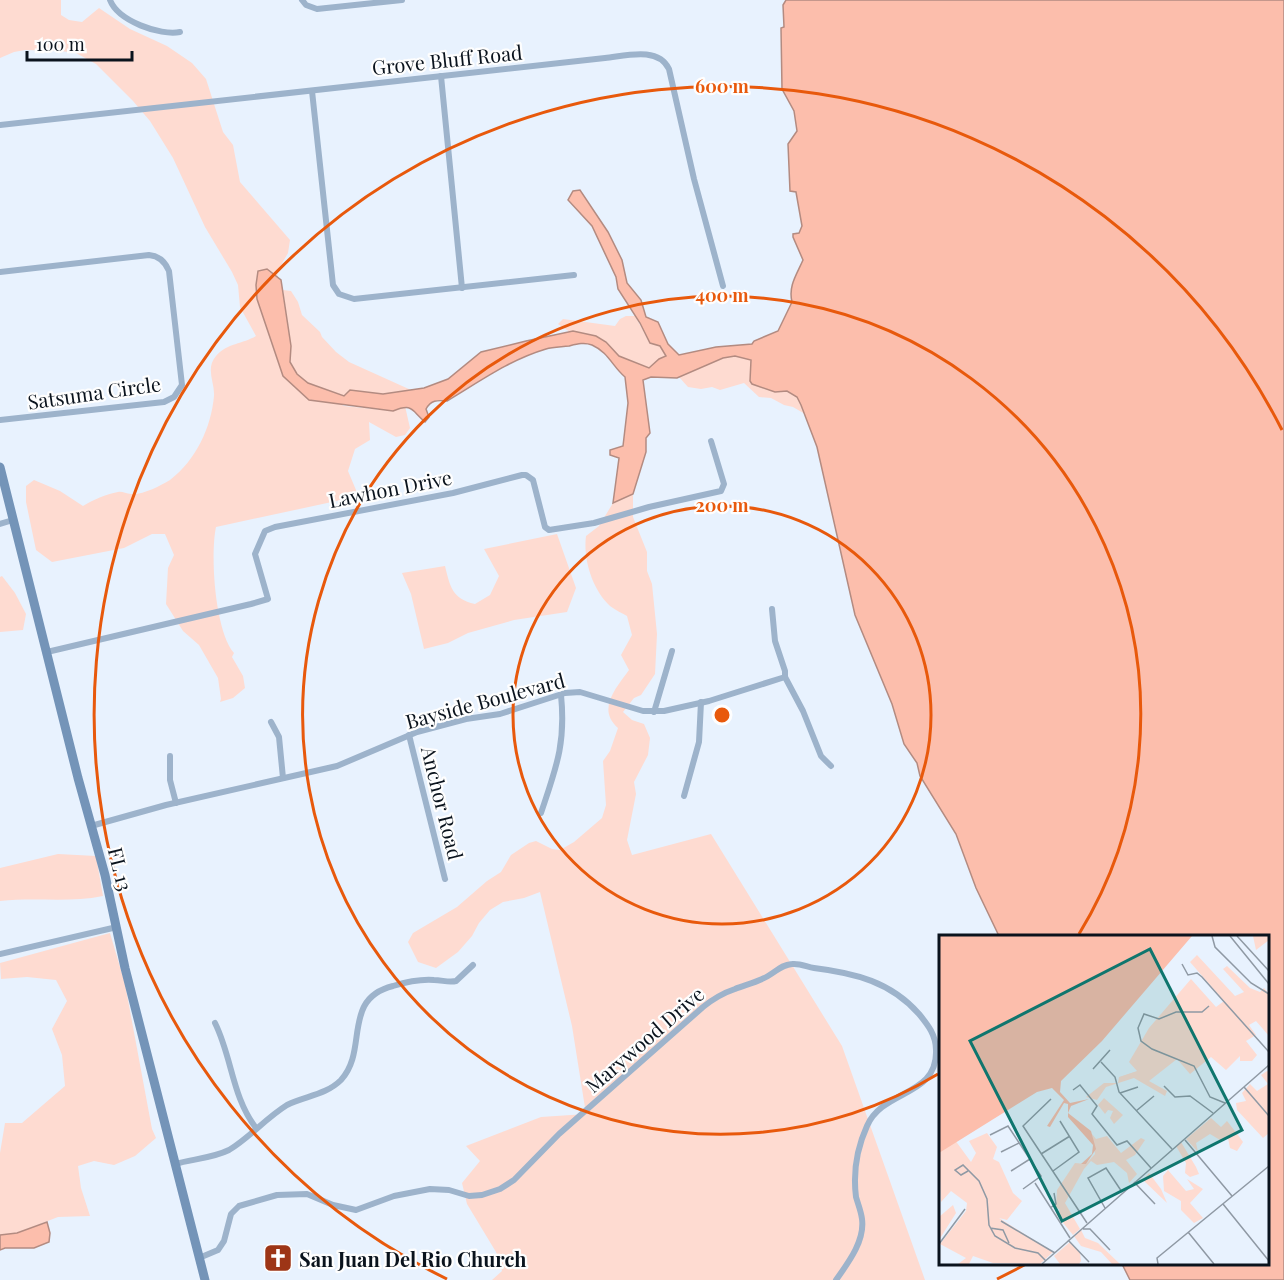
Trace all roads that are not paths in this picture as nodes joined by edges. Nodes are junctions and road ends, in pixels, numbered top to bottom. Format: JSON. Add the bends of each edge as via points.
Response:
{"nodes":[{"id":1,"x":110,"y":0,"type":"edge"},
{"id":2,"x":302,"y":0,"type":"edge"},
{"id":3,"x":402,"y":0,"type":"edge"},
{"id":4,"x":180,"y":32,"type":"dead end"},
{"id":5,"x":441,"y":76,"type":"junction"},
{"id":6,"x":312,"y":91,"type":"junction"},
{"id":7,"x":0,"y":125,"type":"edge"},
{"id":8,"x":0,"y":272,"type":"edge"},
{"id":9,"x":574,"y":275,"type":"dead end"},
{"id":10,"x":723,"y":286,"type":"dead end"},
{"id":11,"x":462,"y":288,"type":"junction"},
{"id":12,"x":0,"y":420,"type":"edge"},
{"id":13,"x":711,"y":441,"type":"dead end"},
{"id":14,"x":0,"y":467,"type":"edge"},
{"id":15,"x":14,"y":520,"type":"junction"},
{"id":16,"x":0,"y":525,"type":"edge"},
{"id":17,"x":772,"y":609,"type":"dead end"},
{"id":18,"x":672,"y":651,"type":"dead end"},
{"id":19,"x":47,"y":652,"type":"junction"},
{"id":20,"x":784,"y":677,"type":"junction"},
{"id":21,"x":561,"y":695,"type":"junction"},
{"id":22,"x":701,"y":702,"type":"junction"},
{"id":23,"x":654,"y":712,"type":"junction"},
{"id":24,"x":271,"y":722,"type":"dead end"},
{"id":25,"x":409,"y":735,"type":"junction"},
{"id":26,"x":170,"y":756,"type":"dead end"},
{"id":27,"x":831,"y":766,"type":"dead end"},
{"id":28,"x":284,"y":778,"type":"junction"},
{"id":29,"x":684,"y":796,"type":"dead end"},
{"id":30,"x":176,"y":803,"type":"junction"},
{"id":31,"x":541,"y":813,"type":"dead end"},
{"id":32,"x":92,"y":826,"type":"junction"},
{"id":33,"x":445,"y":879,"type":"dead end"},
{"id":34,"x":117,"y":927,"type":"junction"},
{"id":35,"x":0,"y":954,"type":"edge"},
{"id":36,"x":473,"y":965,"type":"dead end"},
{"id":37,"x":215,"y":1023,"type":"dead end"},
{"id":38,"x":256,"y":1128,"type":"junction"},
{"id":39,"x":175,"y":1164,"type":"junction"},
{"id":40,"x":199,"y":1258,"type":"junction"},
{"id":41,"x":205,"y":1280,"type":"edge"},
{"id":42,"x":836,"y":1280,"type":"edge"}],
"edges":[{"from":1,"to":4,"type":"street","via":[[117,11],[136,23],[165,33]]},
{"from":2,"to":3,"type":"street","via":[[317,9]]},
{"from":5,"to":6,"type":"street","name":"Grove Bluff Road"},
{"from":5,"to":10,"type":"street","name":"Grove Bluff Road","via":[[616,57],[652,55],[663,60],[669,69]]},
{"from":5,"to":11,"type":"street"},
{"from":6,"to":7,"type":"street","name":"Grove Bluff Road"},
{"from":6,"to":11,"type":"street","via":[[333,285],[339,294],[354,299]]},
{"from":8,"to":12,"type":"street","name":"Satsuma Circle","via":[[149,255],[159,258],[169,271],[182,385],[174,398],[164,402]]},
{"from":9,"to":11,"type":"street"},
{"from":13,"to":19,"type":"street","name":"Lawhon Drive","via":[[724,484],[721,491],[594,523],[549,530],[533,480],[522,475],[453,494],[275,527],[266,531],[255,554],[268,598]]},
{"from":14,"to":15,"type":"main road","name":"FL 13"},
{"from":15,"to":16,"type":"street"},
{"from":15,"to":19,"type":"main road","name":"FL 13"},
{"from":17,"to":20,"type":"street"},
{"from":18,"to":23,"type":"street"},
{"from":19,"to":32,"type":"main road","name":"FL 13"},
{"from":20,"to":22,"type":"street","name":"Bayside Boulevard"},
{"from":20,"to":27,"type":"street","via":[[821,756]]},
{"from":21,"to":23,"type":"street","name":"Bayside Boulevard","via":[[580,692]]},
{"from":21,"to":25,"type":"street","name":"Bayside Boulevard"},
{"from":21,"to":31,"type":"street","via":[[562,743]]},
{"from":22,"to":23,"type":"street","name":"Bayside Boulevard"},
{"from":22,"to":29,"type":"street","via":[[699,742]]},
{"from":24,"to":28,"type":"street","via":[[279,737]]},
{"from":25,"to":28,"type":"street","name":"Bayside Boulevard","via":[[336,766]]},
{"from":25,"to":33,"type":"street","name":"Anchor Road"},
{"from":26,"to":30,"type":"street","via":[[170,780]]},
{"from":28,"to":30,"type":"street","name":"Bayside Boulevard"},
{"from":30,"to":32,"type":"street","name":"Bayside Boulevard"},
{"from":32,"to":34,"type":"main road","name":"FL 13"},
{"from":34,"to":35,"type":"street"},
{"from":34,"to":39,"type":"main road","name":"FL 13"},
{"from":36,"to":38,"type":"street","via":[[456,981],[429,980],[378,993],[361,1010],[354,1057],[339,1082],[289,1105]]},
{"from":37,"to":38,"type":"street","via":[[241,1103]]},
{"from":38,"to":39,"type":"street","via":[[226,1151]]},
{"from":39,"to":40,"type":"main road","name":"FL 13"},
{"from":40,"to":41,"type":"main road","name":"FL 13"},
{"from":40,"to":42,"type":"street","name":"Marywood Drive","via":[[218,1250],[231,1214],[239,1206],[277,1195],[307,1194],[356,1210],[394,1196],[430,1189],[469,1196],[500,1189],[703,1006],[779,967],[798,964],[842,972],[884,986],[905,1000],[927,1025],[936,1048],[933,1067],[923,1083],[887,1102],[867,1126],[855,1171],[861,1232],[852,1256]]}]}
